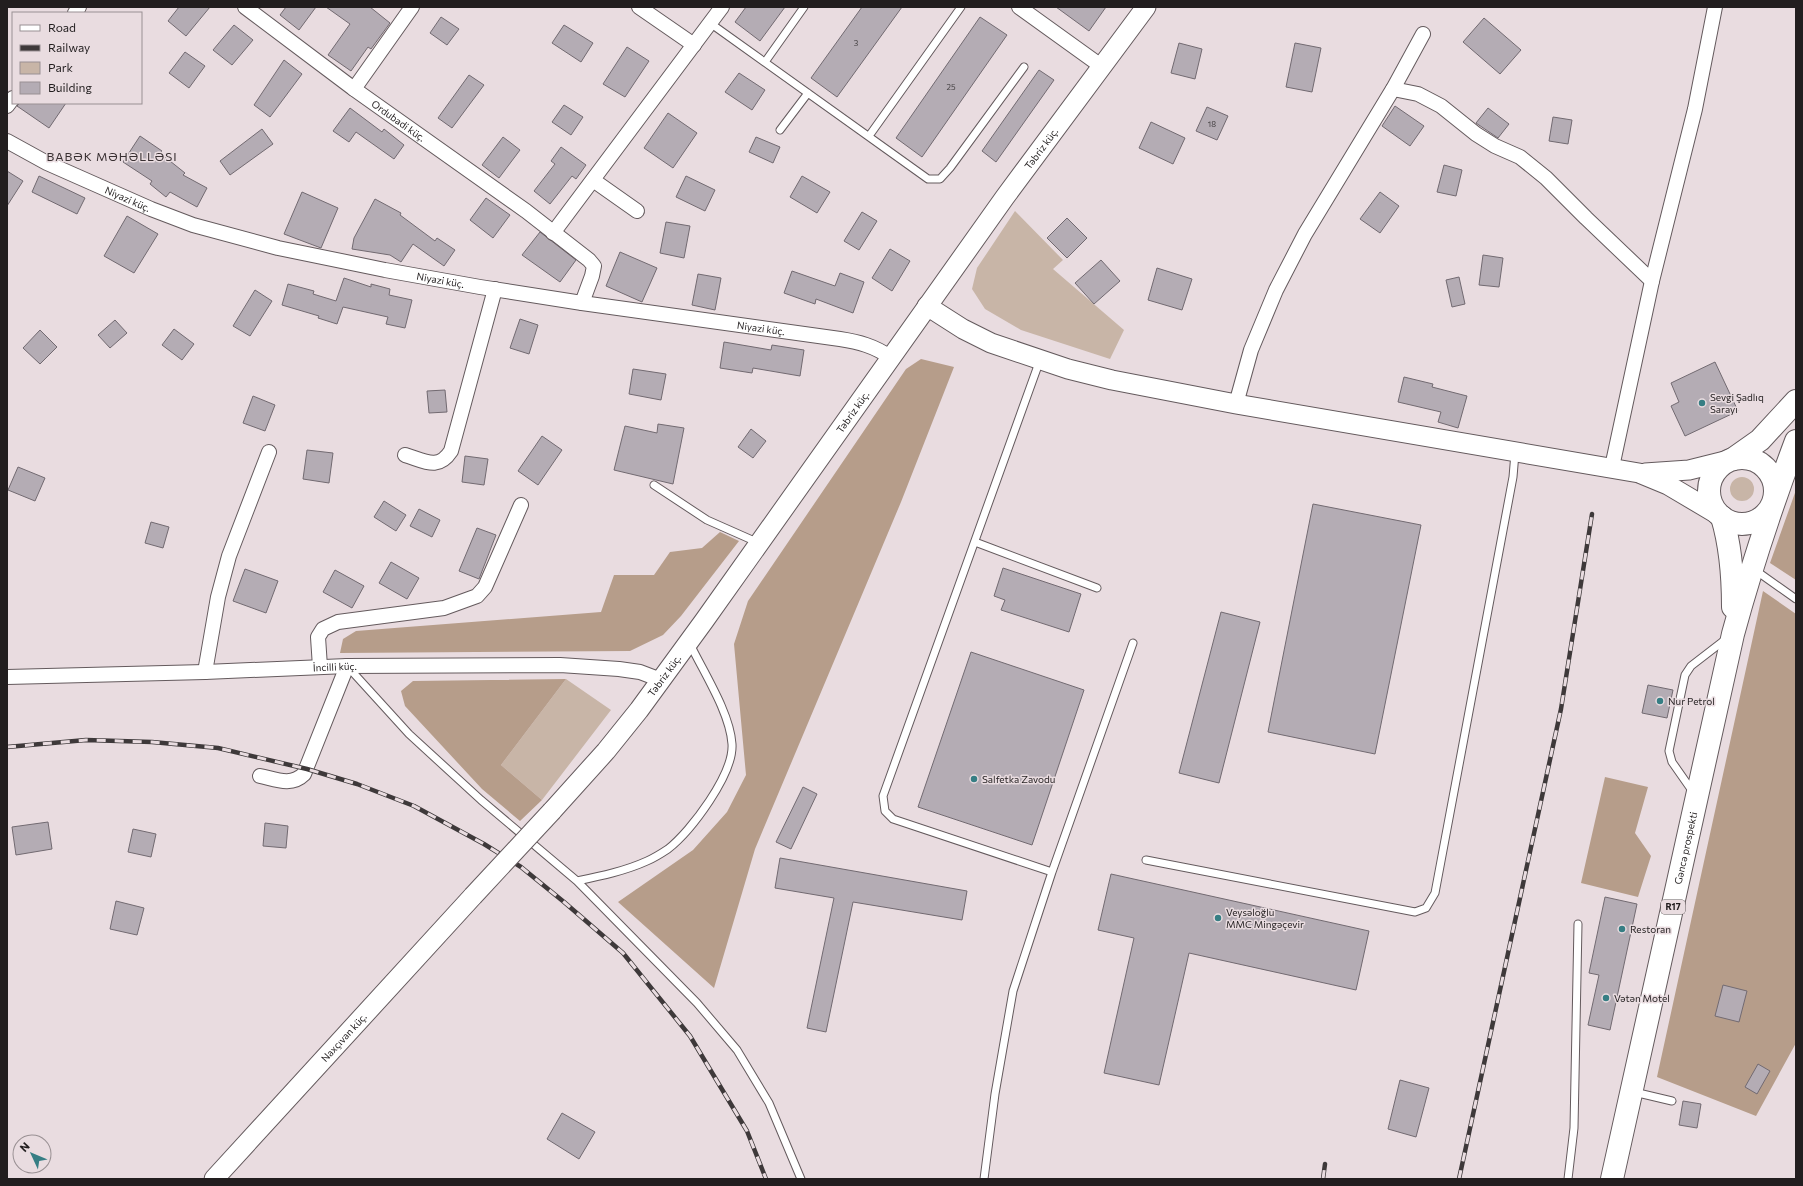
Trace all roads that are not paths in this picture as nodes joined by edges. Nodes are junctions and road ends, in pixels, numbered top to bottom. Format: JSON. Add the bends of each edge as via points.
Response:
{"nodes":[{"id":1,"x":245,"y":7,"type":"edge"},
{"id":2,"x":412,"y":7,"type":"edge"},
{"id":3,"x":639,"y":7,"type":"edge"},
{"id":4,"x":722,"y":7,"type":"edge"},
{"id":5,"x":804,"y":7,"type":"edge"},
{"id":6,"x":961,"y":7,"type":"edge"},
{"id":7,"x":1019,"y":7,"type":"edge"},
{"id":8,"x":1146,"y":7,"type":"edge"},
{"id":9,"x":1715,"y":7,"type":"edge"},
{"id":10,"x":710,"y":23,"type":"junction"},
{"id":11,"x":1423,"y":34,"type":"dead end"},
{"id":12,"x":694,"y":45,"type":"junction"},
{"id":13,"x":765,"y":62,"type":"junction"},
{"id":14,"x":1101,"y":66,"type":"junction"},
{"id":15,"x":1024,"y":67,"type":"dead end"},
{"id":16,"x":354,"y":88,"type":"junction"},
{"id":17,"x":1393,"y":89,"type":"junction"},
{"id":18,"x":808,"y":93,"type":"junction"},
{"id":19,"x":780,"y":130,"type":"dead end"},
{"id":20,"x":869,"y":136,"type":"junction"},
{"id":21,"x":7,"y":141,"type":"edge"},
{"id":22,"x":593,"y":180,"type":"junction"},
{"id":23,"x":638,"y":211,"type":"dead end"},
{"id":24,"x":553,"y":233,"type":"junction"},
{"id":25,"x":1652,"y":281,"type":"junction"},
{"id":26,"x":495,"y":289,"type":"junction"},
{"id":27,"x":582,"y":303,"type":"junction"},
{"id":28,"x":927,"y":306,"type":"junction"},
{"id":29,"x":890,"y":357,"type":"junction"},
{"id":30,"x":1040,"y":360,"type":"junction"},
{"id":31,"x":1796,"y":401,"type":"edge"},
{"id":32,"x":1236,"y":404,"type":"junction"},
{"id":33,"x":1796,"y":442,"type":"edge"},
{"id":34,"x":269,"y":452,"type":"dead end"},
{"id":35,"x":1516,"y":453,"type":"junction"},
{"id":36,"x":405,"y":455,"type":"dead end"},
{"id":37,"x":1733,"y":459,"type":"junction"},
{"id":38,"x":1612,"y":467,"type":"junction"},
{"id":39,"x":1640,"y":473,"type":"junction"},
{"id":40,"x":654,"y":485,"type":"dead end"},
{"id":41,"x":1773,"y":502,"type":"junction"},
{"id":42,"x":520,"y":505,"type":"dead end"},
{"id":43,"x":1722,"y":517,"type":"junction"},
{"id":44,"x":975,"y":542,"type":"junction"},
{"id":45,"x":760,"y":543,"type":"junction"},
{"id":46,"x":1751,"y":568,"type":"junction"},
{"id":47,"x":1097,"y":588,"type":"dead end"},
{"id":48,"x":1796,"y":599,"type":"edge"},
{"id":49,"x":1733,"y":634,"type":"junction"},
{"id":50,"x":689,"y":642,"type":"junction"},
{"id":51,"x":1133,"y":643,"type":"dead end"},
{"id":52,"x":347,"y":666,"type":"junction"},
{"id":53,"x":320,"y":667,"type":"junction"},
{"id":54,"x":205,"y":672,"type":"junction"},
{"id":55,"x":7,"y":677,"type":"edge"},
{"id":56,"x":661,"y":680,"type":"junction"},
{"id":57,"x":260,"y":776,"type":"dead end"},
{"id":58,"x":1697,"y":797,"type":"junction"},
{"id":59,"x":1146,"y":860,"type":"dead end"},
{"id":60,"x":1052,"y":872,"type":"junction"},
{"id":61,"x":577,"y":881,"type":"junction"},
{"id":62,"x":474,"y":896,"type":"joint"},
{"id":63,"x":1578,"y":924,"type":"dead end"},
{"id":64,"x":1632,"y":1091,"type":"junction"},
{"id":65,"x":1672,"y":1101,"type":"dead end"},
{"id":66,"x":214,"y":1179,"type":"edge"},
{"id":67,"x":801,"y":1179,"type":"edge"},
{"id":68,"x":984,"y":1179,"type":"edge"},
{"id":69,"x":1568,"y":1179,"type":"edge"},
{"id":70,"x":1612,"y":1179,"type":"edge"}],
"edges":[{"from":1,"to":16,"type":"street","name":"Ordubadi küç."},
{"from":2,"to":16,"type":"street"},
{"from":3,"to":12,"type":"street"},
{"from":4,"to":10,"type":"street"},
{"from":5,"to":13,"type":"lane"},
{"from":6,"to":20,"type":"lane"},
{"from":7,"to":14,"type":"street"},
{"from":8,"to":14,"type":"main road","name":"Təbriz küç."},
{"from":9,"to":25,"type":"street","via":[[1695,109]]},
{"from":10,"to":12,"type":"street"},
{"from":10,"to":13,"type":"lane"},
{"from":11,"to":17,"type":"street"},
{"from":12,"to":22,"type":"street"},
{"from":13,"to":18,"type":"lane"},
{"from":14,"to":28,"type":"main road","name":"Təbriz küç."},
{"from":15,"to":20,"type":"lane","via":[[940,179],[928,179]]},
{"from":16,"to":24,"type":"street","name":"Ordubadi küç.","via":[[526,210]]},
{"from":17,"to":25,"type":"street","via":[[1418,94],[1441,106],[1476,134],[1520,157],[1546,178]]},
{"from":17,"to":32,"type":"street","via":[[1305,234],[1276,290],[1251,350]]},
{"from":18,"to":19,"type":"lane"},
{"from":18,"to":20,"type":"lane"},
{"from":21,"to":26,"type":"street","name":"Niyazi küç.","via":[[47,163],[193,225],[278,248]]},
{"from":22,"to":23,"type":"street"},
{"from":22,"to":24,"type":"street"},
{"from":24,"to":27,"type":"street","name":"Ordubadi küç.","via":[[594,266]]},
{"from":25,"to":38,"type":"street"},
{"from":26,"to":27,"type":"street","name":"Niyazi küç."},
{"from":26,"to":36,"type":"street","via":[[451,451],[445,461],[435,464]]},
{"from":27,"to":29,"type":"street","name":"Niyazi küç.","via":[[860,342]]},
{"from":28,"to":29,"type":"main road","name":"Təbriz küç."},
{"from":28,"to":30,"type":"main road","via":[[991,343]]},
{"from":29,"to":45,"type":"main road","name":"Təbriz küç."},
{"from":30,"to":32,"type":"main road","via":[[1112,380]]},
{"from":30,"to":44,"type":"lane"},
{"from":31,"to":37,"type":"main road","via":[[1760,440]]},
{"from":32,"to":35,"type":"main road"},
{"from":33,"to":41,"type":"main road"},
{"from":34,"to":54,"type":"street","via":[[228,556]]},
{"from":35,"to":38,"type":"main road"},
{"from":35,"to":59,"type":"lane","via":[[1435,893],[1426,908],[1415,912]]},
{"from":37,"to":39,"type":"main road","via":[[1689,470]]},
{"from":37,"to":41,"type":"main road","via":[[1754,460],[1770,472],[1775,492]]},
{"from":37,"to":43,"type":"main road","via":[[1716,470],[1709,489],[1710,500]]},
{"from":38,"to":39,"type":"main road"},
{"from":39,"to":43,"type":"main road","via":[[1668,485]]},
{"from":40,"to":45,"type":"lane","via":[[707,520]]},
{"from":41,"to":43,"type":"main road","via":[[1768,511],[1751,523],[1730,522]]},
{"from":41,"to":46,"type":"main road"},
{"from":42,"to":53,"type":"street","via":[[485,586],[478,596],[444,608],[338,622],[323,629],[318,637]]},
{"from":43,"to":49,"type":"main road","via":[[1732,570]]},
{"from":44,"to":47,"type":"lane"},
{"from":44,"to":60,"type":"lane","via":[[883,796],[885,810],[893,819]]},
{"from":45,"to":50,"type":"main road","name":"Təbriz küç."},
{"from":46,"to":48,"type":"lane"},
{"from":46,"to":49,"type":"main road"},
{"from":49,"to":58,"type":"main road","name":"Gəncə prospekti","number":"R17"},
{"from":49,"to":58,"type":"lane","via":[[1691,666],[1685,675],[1669,751],[1672,762]]},
{"from":50,"to":56,"type":"main road","name":"Təbriz küç."},
{"from":50,"to":61,"type":"lane","via":[[728,723],[732,746],[727,769],[714,795],[669,848],[648,861],[618,872]]},
{"from":51,"to":60,"type":"lane"},
{"from":52,"to":53,"type":"street","name":"İncilli küç."},
{"from":52,"to":56,"type":"street","name":"İncilli küç.","via":[[560,665],[640,672]]},
{"from":52,"to":57,"type":"street","via":[[304,774],[291,782]]},
{"from":52,"to":61,"type":"lane","via":[[409,734],[481,800]]},
{"from":53,"to":54,"type":"street","name":"İncilli küç."},
{"from":54,"to":55,"type":"street","name":"İncilli küç."},
{"from":56,"to":62,"type":"main road","name":"Təbriz küç.","bridge":true,"via":[[606,751]]},
{"from":58,"to":64,"type":"main road","name":"Gəncə prospekti","number":"R17"},
{"from":60,"to":68,"type":"lane","via":[[1013,991],[995,1094]]},
{"from":61,"to":67,"type":"lane","via":[[697,1003],[737,1050],[769,1103]]},
{"from":62,"to":66,"type":"main road","name":"Naxçıvan küç."},
{"from":63,"to":69,"type":"lane","via":[[1574,1128]]},
{"from":64,"to":65,"type":"lane"},
{"from":64,"to":70,"type":"main road","name":"Gəncə prospekti","number":"R17"}]}
